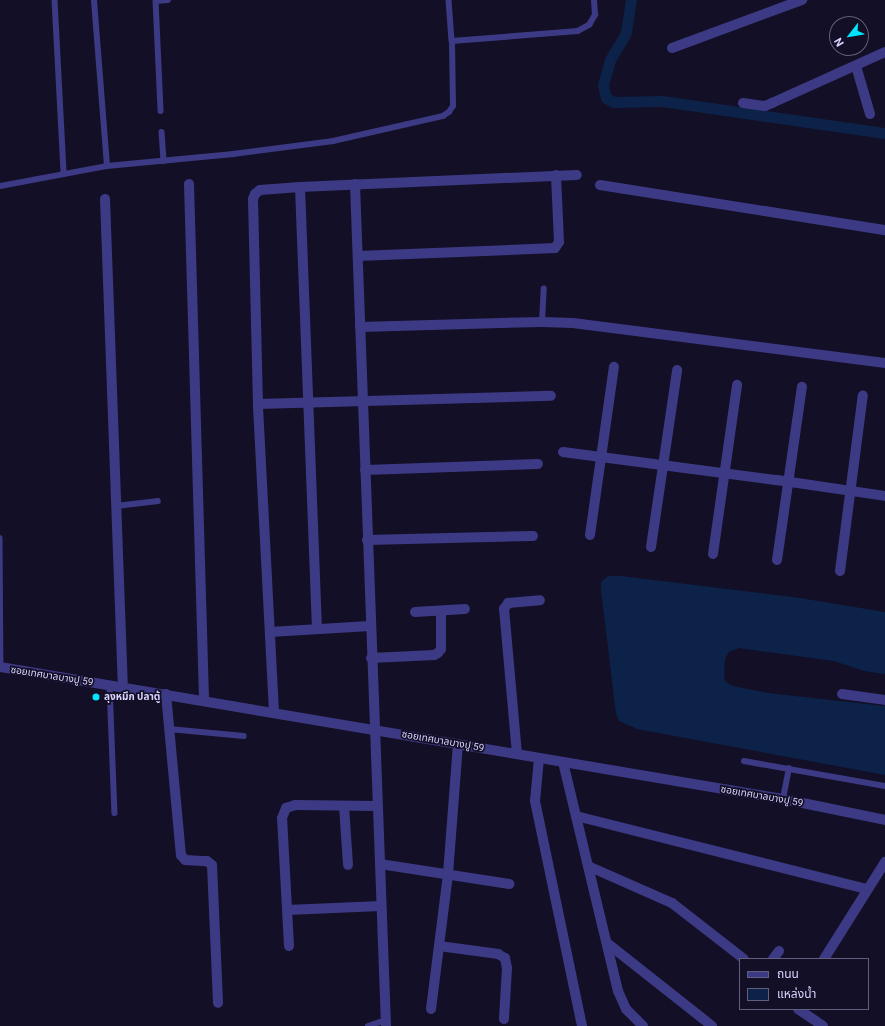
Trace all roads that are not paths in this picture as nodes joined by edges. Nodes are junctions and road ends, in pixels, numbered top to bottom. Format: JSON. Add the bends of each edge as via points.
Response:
{"nodes":[{"id":1,"x":55,"y":0,"type":"edge"},
{"id":2,"x":94,"y":0,"type":"edge"},
{"id":3,"x":156,"y":0,"type":"edge"},
{"id":4,"x":168,"y":0,"type":"edge"},
{"id":5,"x":449,"y":0,"type":"edge"},
{"id":6,"x":594,"y":0,"type":"edge"},
{"id":7,"x":802,"y":0,"type":"edge"},
{"id":8,"x":452,"y":41,"type":"junction"},
{"id":9,"x":672,"y":48,"type":"dead end"},
{"id":10,"x":885,"y":52,"type":"edge"},
{"id":11,"x":856,"y":66,"type":"junction"},
{"id":12,"x":743,"y":103,"type":"dead end"},
{"id":13,"x":161,"y":111,"type":"dead end"},
{"id":14,"x":870,"y":114,"type":"dead end"},
{"id":15,"x":162,"y":132,"type":"dead end"},
{"id":16,"x":164,"y":161,"type":"junction"},
{"id":17,"x":107,"y":166,"type":"junction"},
{"id":18,"x":64,"y":174,"type":"junction"},
{"id":19,"x":556,"y":175,"type":"junction"},
{"id":20,"x":577,"y":175,"type":"dead end"},
{"id":21,"x":189,"y":184,"type":"dead end"},
{"id":22,"x":355,"y":184,"type":"junction"},
{"id":23,"x":600,"y":185,"type":"dead end"},
{"id":24,"x":0,"y":186,"type":"edge"},
{"id":25,"x":300,"y":187,"type":"junction"},
{"id":26,"x":105,"y":199,"type":"dead end"},
{"id":27,"x":885,"y":230,"type":"edge"},
{"id":28,"x":358,"y":256,"type":"junction"},
{"id":29,"x":544,"y":289,"type":"dead end"},
{"id":30,"x":542,"y":322,"type":"junction"},
{"id":31,"x":360,"y":327,"type":"junction"},
{"id":32,"x":885,"y":363,"type":"edge"},
{"id":33,"x":614,"y":366,"type":"dead end"},
{"id":34,"x":677,"y":370,"type":"dead end"},
{"id":35,"x":737,"y":385,"type":"dead end"},
{"id":36,"x":802,"y":387,"type":"dead end"},
{"id":37,"x":551,"y":396,"type":"dead end"},
{"id":38,"x":863,"y":396,"type":"dead end"},
{"id":39,"x":364,"y":401,"type":"junction"},
{"id":40,"x":308,"y":402,"type":"junction"},
{"id":41,"x":258,"y":404,"type":"junction"},
{"id":42,"x":563,"y":452,"type":"dead end"},
{"id":43,"x":600,"y":457,"type":"junction"},
{"id":44,"x":538,"y":464,"type":"dead end"},
{"id":45,"x":663,"y":465,"type":"junction"},
{"id":46,"x":365,"y":470,"type":"junction"},
{"id":47,"x":725,"y":473,"type":"junction"},
{"id":48,"x":788,"y":482,"type":"junction"},
{"id":49,"x":850,"y":491,"type":"junction"},
{"id":50,"x":885,"y":496,"type":"edge"},
{"id":51,"x":158,"y":501,"type":"dead end"},
{"id":52,"x":116,"y":506,"type":"junction"},
{"id":53,"x":590,"y":535,"type":"dead end"},
{"id":54,"x":533,"y":536,"type":"dead end"},
{"id":55,"x":0,"y":538,"type":"edge"},
{"id":56,"x":367,"y":540,"type":"junction"},
{"id":57,"x":651,"y":547,"type":"dead end"},
{"id":58,"x":713,"y":554,"type":"dead end"},
{"id":59,"x":776,"y":560,"type":"dead end"},
{"id":60,"x":840,"y":571,"type":"dead end"},
{"id":61,"x":540,"y":600,"type":"dead end"},
{"id":62,"x":465,"y":609,"type":"dead end"},
{"id":63,"x":441,"y":611,"type":"junction"},
{"id":64,"x":415,"y":612,"type":"dead end"},
{"id":65,"x":370,"y":626,"type":"junction"},
{"id":66,"x":317,"y":629,"type":"junction"},
{"id":67,"x":270,"y":632,"type":"junction"},
{"id":68,"x":371,"y":658,"type":"junction"},
{"id":69,"x":0,"y":668,"type":"edge"},
{"id":70,"x":110,"y":685,"type":"junction"},
{"id":71,"x":123,"y":687,"type":"junction"},
{"id":72,"x":166,"y":694,"type":"junction"},
{"id":73,"x":842,"y":694,"type":"dead end"},
{"id":74,"x":204,"y":700,"type":"junction"},
{"id":75,"x":885,"y":700,"type":"edge"},
{"id":76,"x":274,"y":712,"type":"junction"},
{"id":77,"x":169,"y":729,"type":"junction"},
{"id":78,"x":374,"y":729,"type":"junction"},
{"id":79,"x":244,"y":736,"type":"dead end"},
{"id":80,"x":458,"y":744,"type":"junction"},
{"id":81,"x":517,"y":754,"type":"junction"},
{"id":82,"x":539,"y":758,"type":"junction"},
{"id":83,"x":744,"y":761,"type":"dead end"},
{"id":84,"x":563,"y":762,"type":"junction"},
{"id":85,"x":789,"y":769,"type":"junction"},
{"id":86,"x":885,"y":786,"type":"edge"},
{"id":87,"x":783,"y":799,"type":"junction"},
{"id":88,"x":344,"y":806,"type":"junction"},
{"id":89,"x":377,"y":806,"type":"junction"},
{"id":90,"x":115,"y":813,"type":"dead end"},
{"id":91,"x":576,"y":816,"type":"junction"},
{"id":92,"x":885,"y":820,"type":"edge"},
{"id":93,"x":885,"y":862,"type":"edge"},
{"id":94,"x":380,"y":864,"type":"junction"},
{"id":95,"x":348,"y":865,"type":"dead end"},
{"id":96,"x":588,"y":866,"type":"junction"},
{"id":97,"x":448,"y":874,"type":"junction"},
{"id":98,"x":509,"y":884,"type":"dead end"},
{"id":99,"x":867,"y":889,"type":"junction"},
{"id":100,"x":381,"y":906,"type":"junction"},
{"id":101,"x":287,"y":910,"type":"junction"},
{"id":102,"x":607,"y":943,"type":"junction"},
{"id":103,"x":289,"y":946,"type":"dead end"},
{"id":104,"x":439,"y":946,"type":"junction"},
{"id":105,"x":743,"y":958,"type":"edge"},
{"id":106,"x":825,"y":958,"type":"edge"},
{"id":107,"x":218,"y":1003,"type":"dead end"},
{"id":108,"x":431,"y":1009,"type":"dead end"},
{"id":109,"x":799,"y":1010,"type":"edge"},
{"id":110,"x":504,"y":1019,"type":"dead end"},
{"id":111,"x":386,"y":1023,"type":"edge"},
{"id":112,"x":640,"y":1025,"type":"edge"},
{"id":113,"x":368,"y":1026,"type":"edge"},
{"id":114,"x":582,"y":1026,"type":"edge"},
{"id":115,"x":712,"y":1026,"type":"edge"},
{"id":116,"x":823,"y":1026,"type":"edge"}],
"edges":[{"from":1,"to":18,"type":"lane"},
{"from":2,"to":17,"type":"lane"},
{"from":3,"to":4,"type":"lane"},
{"from":3,"to":13,"type":"lane"},
{"from":5,"to":8,"type":"lane"},
{"from":6,"to":8,"type":"lane","via":[[595,15],[590,25],[578,31]]},
{"from":7,"to":9,"type":"street"},
{"from":8,"to":16,"type":"lane","via":[[453,106],[443,116],[333,141]]},
{"from":10,"to":11,"type":"street"},
{"from":11,"to":12,"type":"street","via":[[765,106]]},
{"from":11,"to":14,"type":"street"},
{"from":15,"to":16,"type":"lane"},
{"from":16,"to":17,"type":"lane"},
{"from":17,"to":18,"type":"lane"},
{"from":18,"to":24,"type":"lane"},
{"from":19,"to":20,"type":"street"},
{"from":19,"to":22,"type":"street"},
{"from":19,"to":28,"type":"street","via":[[559,242],[555,248]]},
{"from":21,"to":74,"type":"street"},
{"from":22,"to":25,"type":"street"},
{"from":22,"to":28,"type":"street"},
{"from":23,"to":27,"type":"street"},
{"from":25,"to":40,"type":"street"},
{"from":25,"to":41,"type":"street","via":[[260,190],[253,200]]},
{"from":26,"to":52,"type":"street"},
{"from":28,"to":31,"type":"street"},
{"from":29,"to":30,"type":"lane"},
{"from":30,"to":31,"type":"street"},
{"from":30,"to":32,"type":"street","via":[[573,323]]},
{"from":31,"to":39,"type":"street"},
{"from":33,"to":43,"type":"street"},
{"from":34,"to":45,"type":"street"},
{"from":35,"to":47,"type":"street"},
{"from":36,"to":48,"type":"street"},
{"from":37,"to":39,"type":"street"},
{"from":38,"to":49,"type":"street"},
{"from":39,"to":40,"type":"street"},
{"from":39,"to":46,"type":"street"},
{"from":40,"to":41,"type":"street"},
{"from":40,"to":66,"type":"street"},
{"from":41,"to":67,"type":"street"},
{"from":42,"to":43,"type":"street"},
{"from":43,"to":45,"type":"street"},
{"from":43,"to":53,"type":"street"},
{"from":44,"to":46,"type":"street"},
{"from":45,"to":47,"type":"street"},
{"from":45,"to":57,"type":"street"},
{"from":46,"to":56,"type":"street"},
{"from":47,"to":48,"type":"street"},
{"from":47,"to":58,"type":"street"},
{"from":48,"to":49,"type":"street"},
{"from":48,"to":59,"type":"street"},
{"from":49,"to":50,"type":"street"},
{"from":49,"to":60,"type":"street"},
{"from":51,"to":52,"type":"lane"},
{"from":52,"to":71,"type":"street"},
{"from":54,"to":56,"type":"street"},
{"from":55,"to":69,"type":"lane"},
{"from":56,"to":65,"type":"street"},
{"from":61,"to":81,"type":"street","via":[[508,603],[504,609]]},
{"from":62,"to":63,"type":"street"},
{"from":63,"to":64,"type":"street"},
{"from":63,"to":68,"type":"street","via":[[441,649],[438,653]]},
{"from":65,"to":66,"type":"street"},
{"from":65,"to":68,"type":"street"},
{"from":66,"to":67,"type":"street"},
{"from":67,"to":76,"type":"street"},
{"from":68,"to":78,"type":"street"},
{"from":69,"to":70,"type":"street","name":"ซอยเทศบาลบางปู 59"},
{"from":70,"to":71,"type":"street","name":"ซอยเทศบาลบางปู 59"},
{"from":70,"to":90,"type":"lane"},
{"from":71,"to":72,"type":"street","name":"ซอยเทศบาลบางปู 59"},
{"from":72,"to":74,"type":"street","name":"ซอยเทศบาลบางปู 59"},
{"from":72,"to":77,"type":"street"},
{"from":73,"to":75,"type":"street"},
{"from":74,"to":76,"type":"street","name":"ซอยเทศบาลบางปู 59"},
{"from":76,"to":78,"type":"street","name":"ซอยเทศบาลบางปู 59"},
{"from":77,"to":79,"type":"lane"},
{"from":77,"to":107,"type":"street","via":[[181,854],[185,860],[207,861],[212,865]]},
{"from":78,"to":80,"type":"street","name":"ซอยเทศบาลบางปู 59"},
{"from":78,"to":89,"type":"street"},
{"from":80,"to":81,"type":"street","name":"ซอยเทศบาลบางปู 59"},
{"from":80,"to":97,"type":"street"},
{"from":81,"to":82,"type":"street","name":"ซอยเทศบาลบางปู 59"},
{"from":82,"to":84,"type":"street","name":"ซอยเทศบาลบางปู 59"},
{"from":82,"to":114,"type":"street","via":[[535,801]]},
{"from":83,"to":85,"type":"lane"},
{"from":84,"to":87,"type":"street","name":"ซอยเทศบาลบางปู 59"},
{"from":84,"to":91,"type":"street"},
{"from":85,"to":86,"type":"lane"},
{"from":85,"to":87,"type":"lane"},
{"from":87,"to":92,"type":"street","name":"ซอยเทศบาลบางปู 59"},
{"from":88,"to":89,"type":"street"},
{"from":88,"to":95,"type":"street"},
{"from":88,"to":101,"type":"street","via":[[290,806],[283,813]]},
{"from":89,"to":94,"type":"street"},
{"from":91,"to":96,"type":"street"},
{"from":91,"to":99,"type":"street"},
{"from":93,"to":99,"type":"street"},
{"from":94,"to":97,"type":"street"},
{"from":94,"to":100,"type":"street"},
{"from":96,"to":102,"type":"street"},
{"from":96,"to":105,"type":"street","via":[[672,903]]},
{"from":97,"to":98,"type":"street"},
{"from":97,"to":104,"type":"street"},
{"from":99,"to":106,"type":"street"},
{"from":100,"to":101,"type":"street"},
{"from":100,"to":111,"type":"street"},
{"from":101,"to":103,"type":"street"},
{"from":102,"to":112,"type":"street","via":[[621,1001]]},
{"from":102,"to":115,"type":"street"},
{"from":104,"to":108,"type":"street"},
{"from":104,"to":110,"type":"street","via":[[498,954],[505,958],[507,968]]},
{"from":109,"to":116,"type":"street"},
{"from":111,"to":113,"type":"lane"}]}
